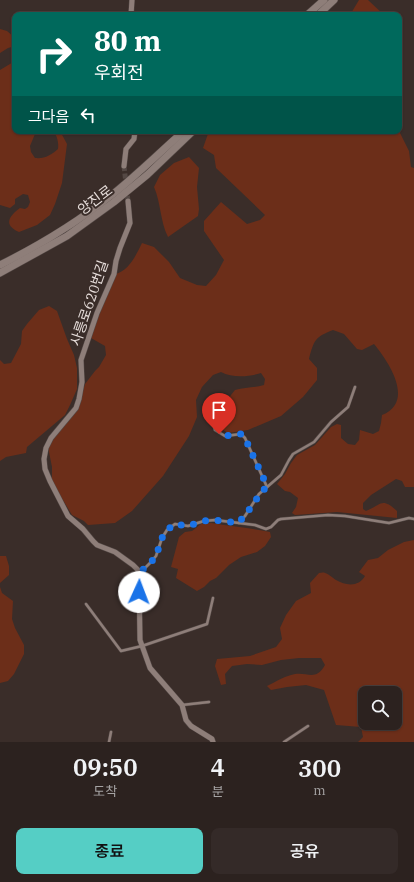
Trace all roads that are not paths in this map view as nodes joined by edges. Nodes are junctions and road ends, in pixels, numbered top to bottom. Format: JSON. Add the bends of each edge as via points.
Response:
{"nodes":[{"id":1,"x":132,"y":0,"type":"edge"},
{"id":2,"x":324,"y":0,"type":"edge"},
{"id":3,"x":335,"y":0,"type":"edge"},
{"id":4,"x":131,"y":12,"type":"edge"},
{"id":5,"x":310,"y":12,"type":"edge"},
{"id":6,"x":321,"y":12,"type":"edge"},
{"id":7,"x":135,"y":134,"type":"edge"},
{"id":8,"x":181,"y":134,"type":"edge"},
{"id":9,"x":190,"y":134,"type":"edge"},
{"id":10,"x":124,"y":166,"type":"tunnel mouth"},
{"id":11,"x":128,"y":201,"type":"tunnel mouth"},
{"id":12,"x":0,"y":265,"type":"edge"},
{"id":13,"x":0,"y":273,"type":"edge"},
{"id":14,"x":355,"y":387,"type":"dead end"},
{"id":15,"x":224,"y":399,"type":"dead end"},
{"id":16,"x":267,"y":486,"type":"junction"},
{"id":17,"x":414,"y":519,"type":"edge"},
{"id":18,"x":238,"y":523,"type":"junction"},
{"id":19,"x":138,"y":574,"type":"junction"},
{"id":20,"x":213,"y":598,"type":"dead end"},
{"id":21,"x":86,"y":604,"type":"dead end"},
{"id":22,"x":142,"y":646,"type":"junction"},
{"id":23,"x":209,"y":702,"type":"dead end"},
{"id":24,"x":182,"y":705,"type":"junction"},
{"id":25,"x":308,"y":726,"type":"dead end"},
{"id":26,"x":111,"y":732,"type":"dead end"},
{"id":27,"x":109,"y":742,"type":"edge"},
{"id":28,"x":213,"y":742,"type":"edge"},
{"id":29,"x":284,"y":742,"type":"edge"}],
"edges":[{"from":1,"to":4,"type":"street"},
{"from":2,"to":5,"type":"main road"},
{"from":3,"to":6,"type":"main road"},
{"from":7,"to":10,"type":"street","via":[[126,149]]},
{"from":8,"to":12,"type":"main road","name":"양진로","via":[[113,194],[79,219]]},
{"from":9,"to":13,"type":"main road","name":"양진로","via":[[147,175],[67,236]]},
{"from":11,"to":19,"type":"street","name":"사릉로620번길","via":[[130,223],[120,248],[114,274],[81,360],[82,382],[79,399],[76,408],[51,438],[44,459],[50,481],[68,516],[97,545],[115,552],[133,565]]},
{"from":14,"to":16,"type":"lane","via":[[348,407],[314,442],[293,454],[281,475]]},
{"from":15,"to":16,"type":"lane","via":[[213,426],[225,436],[241,434],[245,438]]},
{"from":16,"to":18,"type":"lane"},
{"from":17,"to":18,"type":"lane","via":[[389,523],[345,516],[320,516],[282,519],[266,529]]},
{"from":18,"to":19,"type":"lane","via":[[215,520],[188,526],[175,524],[162,538],[156,556]]},
{"from":19,"to":22,"type":"street"},
{"from":20,"to":22,"type":"lane","via":[[207,624]]},
{"from":21,"to":22,"type":"lane","via":[[121,651]]},
{"from":22,"to":24,"type":"street","via":[[150,668]]},
{"from":23,"to":24,"type":"lane"},
{"from":24,"to":28,"type":"street","via":[[186,720],[191,726]]},
{"from":25,"to":29,"type":"lane"},
{"from":26,"to":27,"type":"lane"}]}
